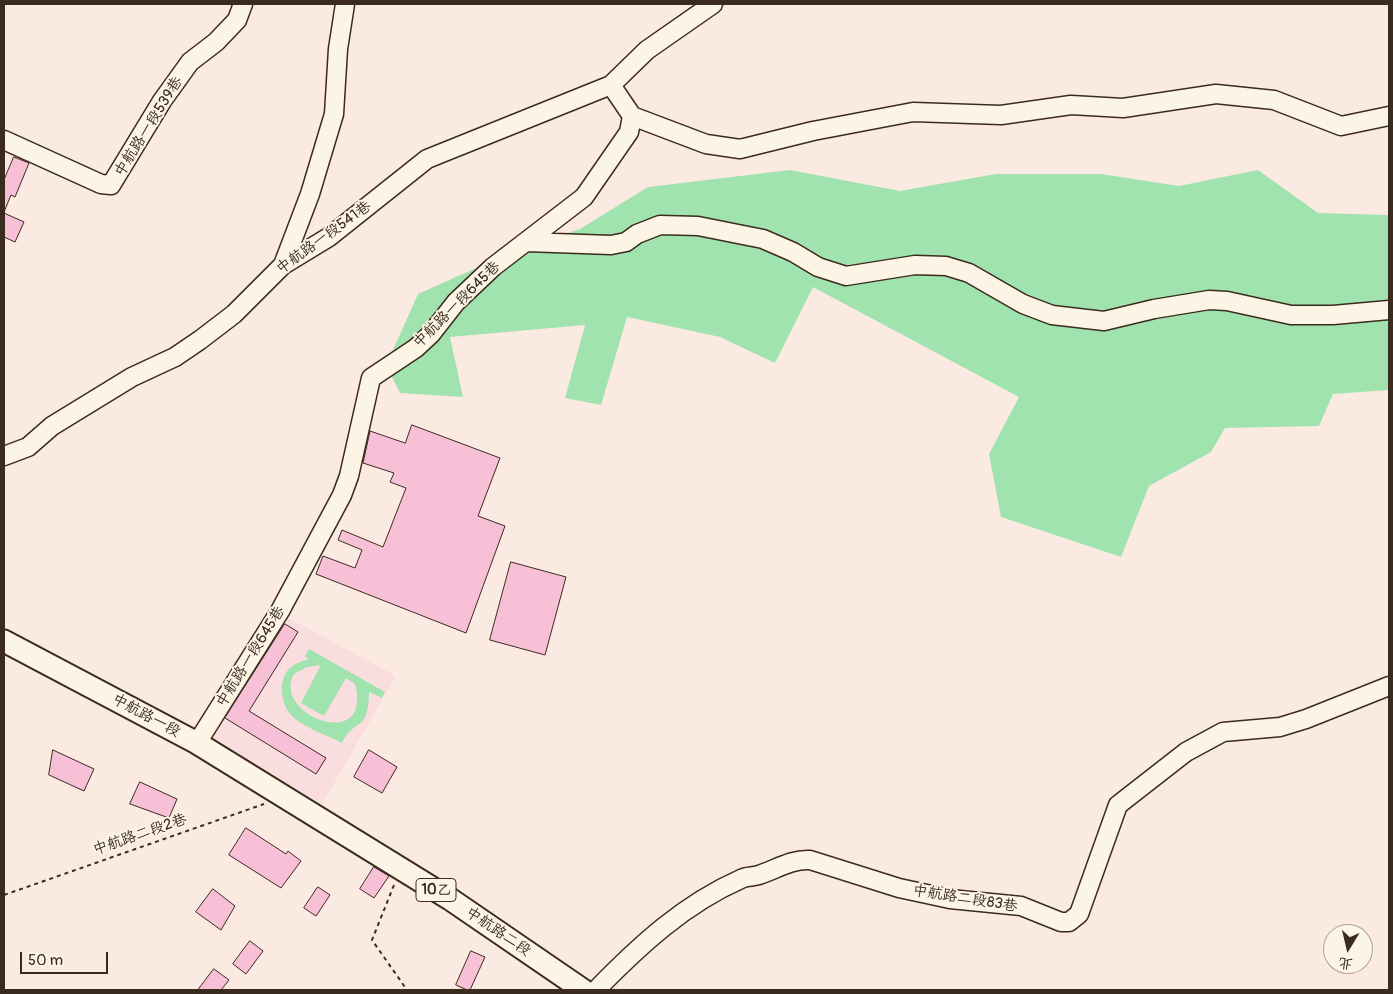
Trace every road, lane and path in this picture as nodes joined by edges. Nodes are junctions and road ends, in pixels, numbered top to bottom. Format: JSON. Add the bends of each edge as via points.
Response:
{"nodes":[{"id":1,"x":243,"y":4,"type":"edge"},
{"id":2,"x":345,"y":4,"type":"edge"},
{"id":3,"x":713,"y":4,"type":"edge"},
{"id":4,"x":611,"y":85,"type":"junction"},
{"id":5,"x":632,"y":116,"type":"junction"},
{"id":6,"x":1389,"y":116,"type":"edge"},
{"id":7,"x":4,"y":140,"type":"edge"},
{"id":8,"x":526,"y":242,"type":"junction"},
{"id":9,"x":283,"y":265,"type":"junction"},
{"id":10,"x":1389,"y":310,"type":"edge"},
{"id":11,"x":4,"y":456,"type":"edge"},
{"id":12,"x":4,"y":641,"type":"edge"},
{"id":13,"x":1389,"y":686,"type":"edge"},
{"id":14,"x":197,"y":743,"type":"junction"},
{"id":15,"x":285,"y":796,"type":"junction"},
{"id":16,"x":400,"y":868,"type":"junction"},
{"id":17,"x":4,"y":895,"type":"edge"},
{"id":18,"x":408,"y":990,"type":"edge"},
{"id":19,"x":583,"y":990,"type":"edge"},
{"id":20,"x":596,"y":990,"type":"edge"}],
"edges":[{"from":1,"to":7,"type":"lane","name":"中航路一段539巷","via":[[237,20],[190,62],[111,185],[100,184]]},
{"from":2,"to":9,"type":"lane","via":[[334,114],[310,194]]},
{"from":3,"to":4,"type":"lane","via":[[646,50]]},
{"from":4,"to":5,"type":"lane"},
{"from":4,"to":9,"type":"lane","name":"中航路一段541巷","via":[[427,159],[329,237]]},
{"from":5,"to":6,"type":"lane","via":[[706,144],[740,149],[913,112],[1001,115],[1071,105],[1123,108],[1216,94],[1274,100],[1341,126]]},
{"from":5,"to":8,"type":"lane","name":"中航路一段645巷","via":[[630,132],[584,197]]},
{"from":8,"to":10,"type":"lane","via":[[611,244],[626,242],[660,225],[698,226],[763,239],[818,268],[846,276],[915,265],[946,266],[970,274],[1023,304],[1052,315],[1104,321],[1209,300],[1291,315]]},
{"from":8,"to":14,"type":"lane","name":"中航路一段645巷","via":[[456,302],[431,334],[388,369],[371,378],[342,495],[280,611]]},
{"from":9,"to":11,"type":"lane","name":"中航路一段541巷","via":[[234,314],[200,340],[52,426],[28,447]]},
{"from":12,"to":14,"type":"main road","name":"中航路一段","number":"10乙"},
{"from":13,"to":20,"type":"lane","name":"中航路二段83巷","via":[[1280,727],[1223,732],[1186,752],[1118,805],[1079,914],[1069,922],[1061,922],[1021,906],[950,899],[898,888],[810,860],[797,859],[742,878],[682,912],[633,952]]},
{"from":14,"to":15,"type":"main road","name":"中航路一段","number":"10乙"},
{"from":15,"to":16,"type":"main road","name":"中航路二段","number":"10乙"},
{"from":15,"to":17,"type":"path","name":"中航路二段2巷"},
{"from":16,"to":18,"type":"path","via":[[372,940]]},
{"from":16,"to":19,"type":"main road","name":"中航路二段","number":"10乙"}]}
